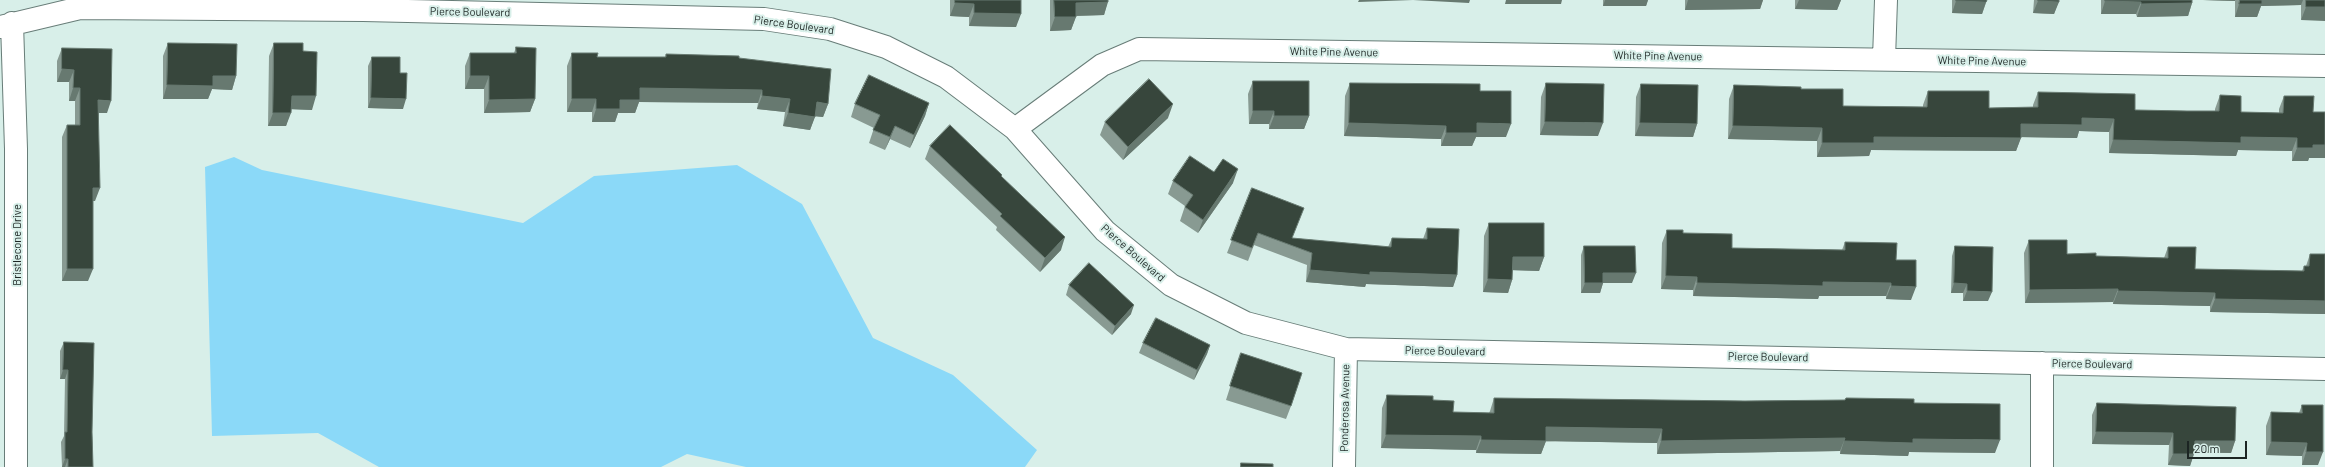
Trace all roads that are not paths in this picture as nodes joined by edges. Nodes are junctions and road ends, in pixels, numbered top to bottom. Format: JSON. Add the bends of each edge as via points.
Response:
{"nodes":[{"id":1,"x":1886,"y":0,"type":"edge"},
{"id":2,"x":363,"y":5,"type":"edge"},
{"id":3,"x":6,"y":25,"type":"edge"},
{"id":4,"x":1884,"y":59,"type":"junction"},
{"id":5,"x":2325,"y":66,"type":"edge"},
{"id":6,"x":1015,"y":129,"type":"junction"},
{"id":7,"x":1346,"y":349,"type":"junction"},
{"id":8,"x":2042,"y":363,"type":"junction"},
{"id":9,"x":2325,"y":369,"type":"edge"},
{"id":10,"x":16,"y":467,"type":"edge"},
{"id":11,"x":1344,"y":467,"type":"edge"},
{"id":12,"x":2042,"y":467,"type":"edge"}],
"edges":[{"from":1,"to":4,"type":"street"},
{"from":2,"to":3,"type":"street","name":"Pierce Boulevard","via":[[80,8]]},
{"from":2,"to":6,"type":"street","name":"Pierce Boulevard","via":[[764,19],[830,29],[886,47],[946,77]]},
{"from":3,"to":10,"type":"street","name":"Bristlecone Drive","via":[[16,149]]},
{"from":4,"to":5,"type":"street","name":"White Pine Avenue"},
{"from":4,"to":6,"type":"street","name":"White Pine Avenue","via":[[1139,49],[1102,65]]},
{"from":6,"to":7,"type":"street","name":"Pierce Boulevard","via":[[1105,231],[1171,285],[1246,323]]},
{"from":7,"to":8,"type":"street","name":"Pierce Boulevard"},
{"from":7,"to":11,"type":"street","name":"Ponderosa Avenue"},
{"from":8,"to":9,"type":"street","name":"Pierce Boulevard"},
{"from":8,"to":12,"type":"street"}]}
